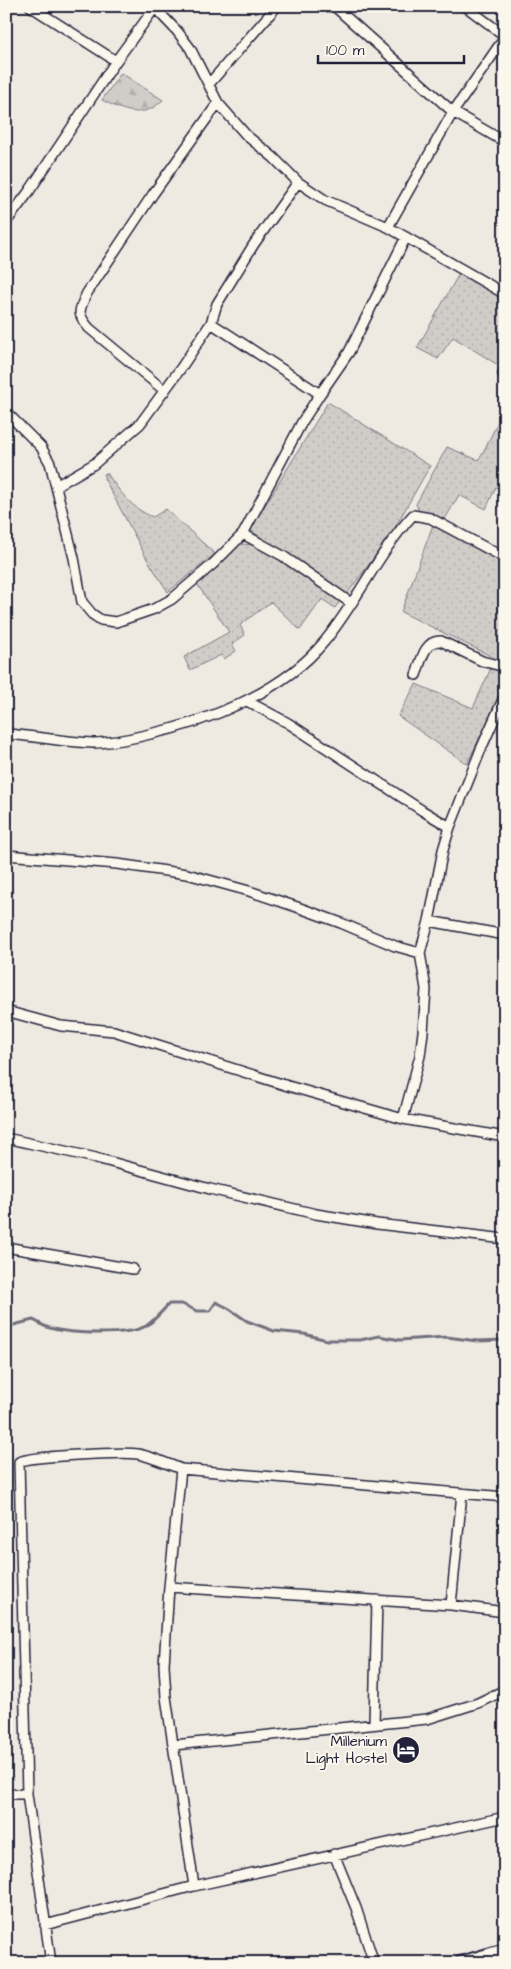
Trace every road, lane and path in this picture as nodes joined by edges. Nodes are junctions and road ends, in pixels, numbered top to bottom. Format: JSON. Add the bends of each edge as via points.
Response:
{"nodes":[{"id":1,"x":30,"y":6,"type":"edge"},
{"id":2,"x":277,"y":6,"type":"edge"},
{"id":3,"x":334,"y":6,"type":"edge"},
{"id":4,"x":465,"y":6,"type":"edge"},
{"id":5,"x":155,"y":7,"type":"edge"},
{"id":6,"x":505,"y":37,"type":"edge"},
{"id":7,"x":116,"y":61,"type":"junction"},
{"id":8,"x":208,"y":84,"type":"junction"},
{"id":9,"x":218,"y":103,"type":"junction"},
{"id":10,"x":453,"y":112,"type":"junction"},
{"id":11,"x":505,"y":142,"type":"edge"},
{"id":12,"x":298,"y":182,"type":"junction"},
{"id":13,"x":6,"y":222,"type":"edge"},
{"id":14,"x":388,"y":227,"type":"junction"},
{"id":15,"x":406,"y":238,"type":"junction"},
{"id":16,"x":505,"y":294,"type":"edge"},
{"id":17,"x":211,"y":323,"type":"junction"},
{"id":18,"x":505,"y":368,"type":"edge"},
{"id":19,"x":505,"y":377,"type":"edge"},
{"id":20,"x":165,"y":391,"type":"junction"},
{"id":21,"x":320,"y":394,"type":"junction"},
{"id":22,"x":6,"y":412,"type":"edge"},
{"id":23,"x":56,"y":486,"type":"junction"},
{"id":24,"x":243,"y":534,"type":"junction"},
{"id":25,"x":505,"y":558,"type":"edge"},
{"id":26,"x":351,"y":603,"type":"junction"},
{"id":27,"x":505,"y":667,"type":"edge"},
{"id":28,"x":416,"y":675,"type":"dead end"},
{"id":29,"x":505,"y":695,"type":"edge"},
{"id":30,"x":247,"y":701,"type":"junction"},
{"id":31,"x":6,"y":734,"type":"edge"},
{"id":32,"x":450,"y":827,"type":"junction"},
{"id":33,"x":6,"y":855,"type":"edge"},
{"id":34,"x":429,"y":921,"type":"junction"},
{"id":35,"x":505,"y":935,"type":"edge"},
{"id":36,"x":420,"y":953,"type":"junction"},
{"id":37,"x":6,"y":1011,"type":"edge"},
{"id":38,"x":403,"y":1119,"type":"junction"},
{"id":39,"x":505,"y":1137,"type":"edge"},
{"id":40,"x":6,"y":1138,"type":"edge"},
{"id":41,"x":505,"y":1239,"type":"edge"},
{"id":42,"x":6,"y":1247,"type":"edge"},
{"id":43,"x":133,"y":1269,"type":"dead end"},
{"id":44,"x":182,"y":1469,"type":"junction"},
{"id":45,"x":462,"y":1493,"type":"junction"},
{"id":46,"x":505,"y":1497,"type":"edge"},
{"id":47,"x":168,"y":1587,"type":"junction"},
{"id":48,"x":377,"y":1600,"type":"junction"},
{"id":49,"x":451,"y":1605,"type":"junction"},
{"id":50,"x":505,"y":1612,"type":"edge"},
{"id":51,"x":505,"y":1690,"type":"edge"},
{"id":52,"x":374,"y":1724,"type":"junction"},
{"id":53,"x":174,"y":1745,"type":"junction"},
{"id":54,"x":6,"y":1794,"type":"edge"},
{"id":55,"x":27,"y":1794,"type":"junction"},
{"id":56,"x":505,"y":1817,"type":"edge"},
{"id":57,"x":334,"y":1854,"type":"junction"},
{"id":58,"x":194,"y":1886,"type":"junction"},
{"id":59,"x":45,"y":1925,"type":"junction"},
{"id":60,"x":505,"y":1950,"type":"edge"},
{"id":61,"x":51,"y":1963,"type":"edge"},
{"id":62,"x":374,"y":1963,"type":"edge"},
{"id":63,"x":461,"y":1963,"type":"edge"}],
"edges":[{"from":1,"to":7,"type":"street"},
{"from":2,"to":8,"type":"street"},
{"from":3,"to":10,"type":"street"},
{"from":4,"to":6,"type":"street"},
{"from":5,"to":7,"type":"street"},
{"from":5,"to":8,"type":"street","via":[[190,48]]},
{"from":6,"to":10,"type":"street"},
{"from":7,"to":13,"type":"street"},
{"from":8,"to":9,"type":"street"},
{"from":9,"to":12,"type":"street","via":[[247,136]]},
{"from":9,"to":20,"type":"street","via":[[153,194],[79,310],[88,328]]},
{"from":10,"to":11,"type":"street"},
{"from":10,"to":14,"type":"street"},
{"from":12,"to":14,"type":"street","via":[[325,200]]},
{"from":12,"to":17,"type":"street","via":[[254,244],[218,304]]},
{"from":14,"to":15,"type":"street"},
{"from":15,"to":16,"type":"street"},
{"from":15,"to":21,"type":"street","via":[[349,352]]},
{"from":17,"to":20,"type":"street"},
{"from":17,"to":21,"type":"street"},
{"from":18,"to":19,"type":"street"},
{"from":20,"to":23,"type":"street","via":[[140,424],[106,455]]},
{"from":21,"to":24,"type":"street"},
{"from":22,"to":23,"type":"street","via":[[46,454]]},
{"from":23,"to":24,"type":"street","via":[[82,602],[101,620],[116,622],[161,606],[213,564]]},
{"from":24,"to":26,"type":"street","via":[[275,551]]},
{"from":25,"to":26,"type":"street","via":[[430,518],[413,515],[400,529]]},
{"from":26,"to":30,"type":"street","via":[[310,658]]},
{"from":27,"to":28,"type":"street","via":[[436,641],[426,648]]},
{"from":29,"to":32,"type":"street"},
{"from":30,"to":31,"type":"street","via":[[190,725],[114,741],[94,743]]},
{"from":30,"to":32,"type":"street","via":[[288,722]]},
{"from":32,"to":34,"type":"street"},
{"from":33,"to":36,"type":"street","via":[[117,864],[187,874],[297,907]]},
{"from":34,"to":35,"type":"street"},
{"from":34,"to":36,"type":"street"},
{"from":36,"to":38,"type":"street","via":[[426,989],[424,1032]]},
{"from":37,"to":38,"type":"street","via":[[46,1023],[114,1031]]},
{"from":38,"to":39,"type":"street"},
{"from":40,"to":41,"type":"street","via":[[316,1214],[386,1226]]},
{"from":42,"to":43,"type":"street"},
{"from":44,"to":45,"type":"street"},
{"from":44,"to":47,"type":"street"},
{"from":44,"to":55,"type":"street","via":[[136,1454],[19,1462]]},
{"from":45,"to":46,"type":"street"},
{"from":45,"to":49,"type":"street"},
{"from":47,"to":48,"type":"street"},
{"from":47,"to":53,"type":"street","via":[[165,1673]]},
{"from":48,"to":49,"type":"street"},
{"from":48,"to":52,"type":"street"},
{"from":49,"to":50,"type":"street"},
{"from":51,"to":52,"type":"street","via":[[436,1717]]},
{"from":52,"to":53,"type":"street"},
{"from":53,"to":58,"type":"street"},
{"from":54,"to":55,"type":"street"},
{"from":55,"to":59,"type":"street"},
{"from":56,"to":57,"type":"street"},
{"from":57,"to":58,"type":"street"},
{"from":57,"to":62,"type":"street"},
{"from":58,"to":59,"type":"street"},
{"from":59,"to":61,"type":"street"},
{"from":60,"to":63,"type":"street"}]}
